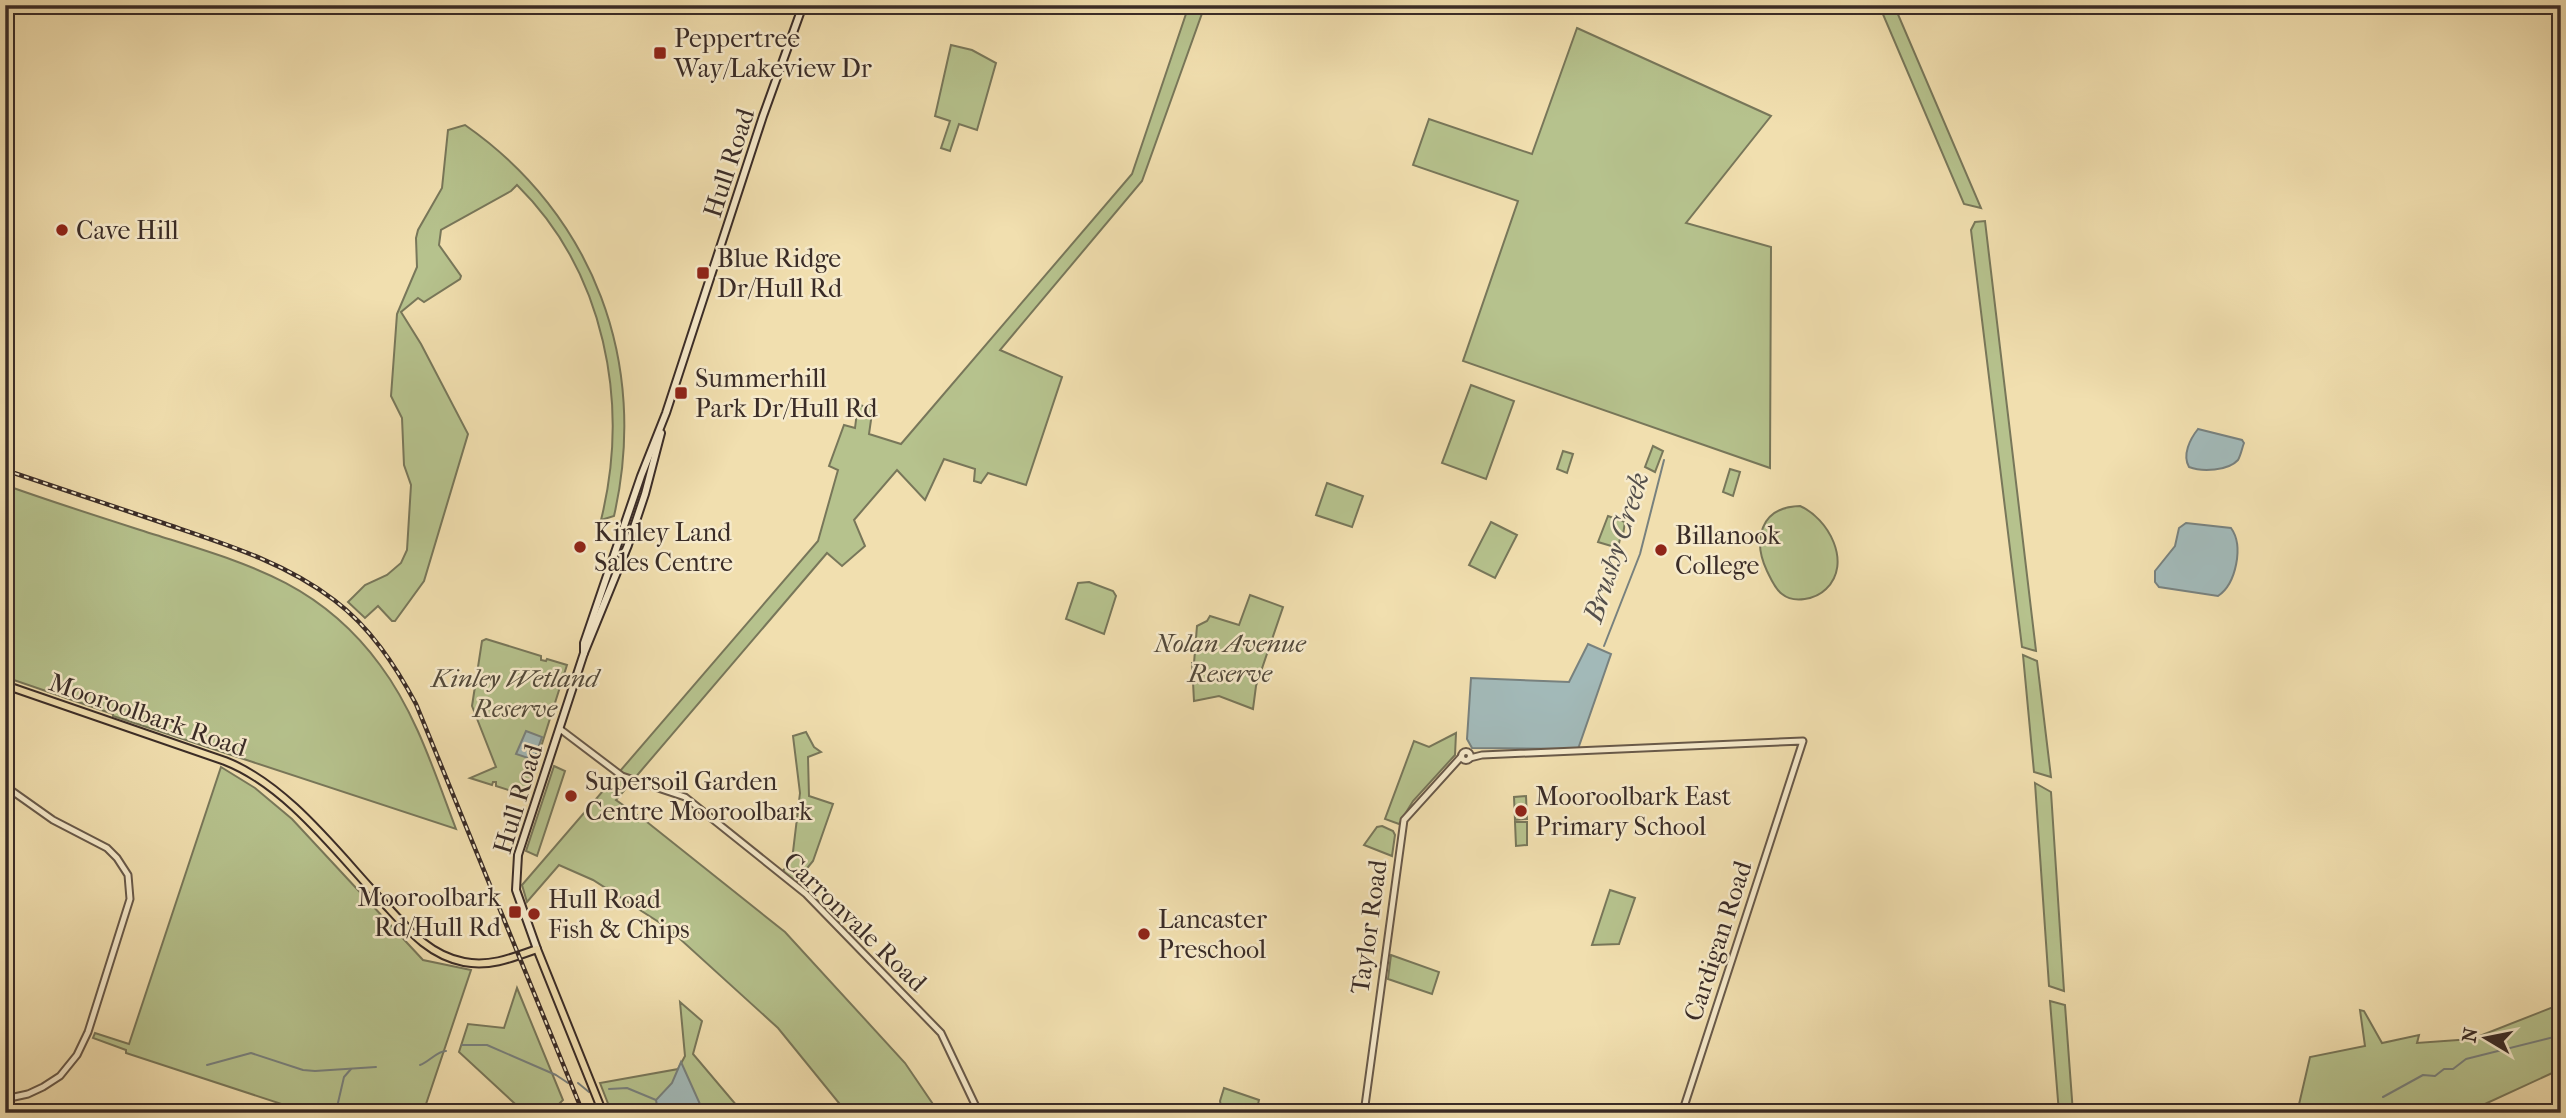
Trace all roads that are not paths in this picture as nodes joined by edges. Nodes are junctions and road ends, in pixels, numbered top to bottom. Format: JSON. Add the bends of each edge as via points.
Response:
{"nodes":[{"id":1,"x":803,"y":5,"type":"edge"},
{"id":2,"x":5,"y":685,"type":"edge"},
{"id":3,"x":560,"y":729,"type":"junction"},
{"id":4,"x":1803,"y":741,"type":"joint"},
{"id":5,"x":5,"y":786,"type":"edge"},
{"id":6,"x":537,"y":949,"type":"junction"},
{"id":7,"x":5,"y":1099,"type":"edge"},
{"id":8,"x":603,"y":1113,"type":"edge"},
{"id":9,"x":979,"y":1113,"type":"edge"},
{"id":10,"x":1364,"y":1113,"type":"edge"},
{"id":11,"x":1682,"y":1113,"type":"edge"}],
"edges":[{"from":1,"to":3,"type":"main road","name":"Hull Road","via":[[666,412],[628,545],[584,653]]},
{"from":2,"to":6,"type":"main road","name":"Mooroolbark Road","via":[[255,774],[284,797],[410,932],[441,954],[489,964]]},
{"from":3,"to":6,"type":"main road","name":"Hull Road","via":[[516,870],[519,904]]},
{"from":3,"to":9,"type":"street","name":"Carronvale Road","via":[[622,776],[685,797],[806,894],[941,1033]]},
{"from":4,"to":10,"type":"street","name":"Taylor Road","via":[[1482,755],[1466,757],[1454,766],[1409,812],[1402,828]]},
{"from":4,"to":11,"type":"street","name":"Cardigan Road"},
{"from":5,"to":7,"type":"street","via":[[53,820],[107,848],[128,875],[130,899],[77,1055],[60,1076],[43,1087]]},
{"from":6,"to":8,"type":"main road","name":"Hull Road"}]}
